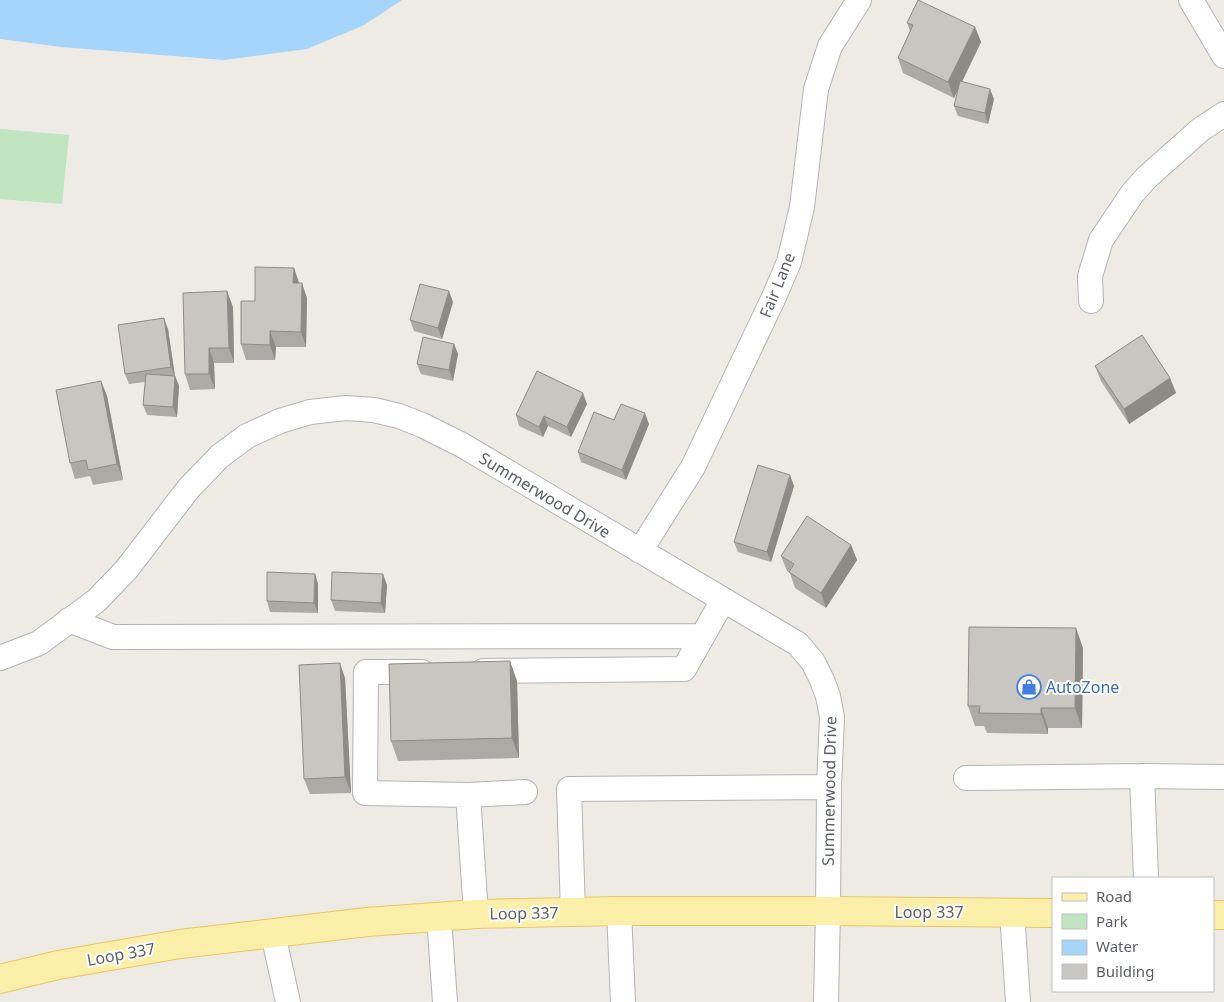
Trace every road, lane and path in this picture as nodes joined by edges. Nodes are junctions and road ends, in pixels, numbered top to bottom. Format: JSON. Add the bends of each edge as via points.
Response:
{"nodes":[{"id":1,"x":859,"y":0,"type":"edge"},
{"id":2,"x":1191,"y":0,"type":"edge"},
{"id":3,"x":1224,"y":56,"type":"edge"},
{"id":4,"x":1224,"y":114,"type":"edge"},
{"id":5,"x":1091,"y":301,"type":"dead end"},
{"id":6,"x":640,"y":552,"type":"junction"},
{"id":7,"x":723,"y":600,"type":"junction"},
{"id":8,"x":69,"y":620,"type":"junction"},
{"id":9,"x":702,"y":636,"type":"junction"},
{"id":10,"x":0,"y":658,"type":"edge"},
{"id":11,"x":1142,"y":776,"type":"junction"},
{"id":12,"x":1224,"y":777,"type":"edge"},
{"id":13,"x":966,"y":778,"type":"dead end"},
{"id":14,"x":828,"y":787,"type":"junction"},
{"id":15,"x":525,"y":792,"type":"dead end"},
{"id":16,"x":468,"y":795,"type":"junction"},
{"id":17,"x":1146,"y":877,"type":"edge"},
{"id":18,"x":619,"y":911,"type":"junction"},
{"id":19,"x":828,"y":911,"type":"junction"},
{"id":20,"x":573,"y":912,"type":"junction"},
{"id":21,"x":1012,"y":912,"type":"junction"},
{"id":22,"x":1052,"y":913,"type":"edge"},
{"id":23,"x":476,"y":914,"type":"junction"},
{"id":24,"x":439,"y":917,"type":"junction"},
{"id":25,"x":272,"y":934,"type":"junction"},
{"id":26,"x":0,"y":979,"type":"edge"},
{"id":27,"x":288,"y":1002,"type":"edge"},
{"id":28,"x":446,"y":1002,"type":"edge"},
{"id":29,"x":623,"y":1002,"type":"edge"},
{"id":30,"x":826,"y":1002,"type":"edge"},
{"id":31,"x":1018,"y":1002,"type":"edge"}],
"edges":[{"from":1,"to":6,"type":"street","name":"Fair Lane","via":[[830,46],[816,89],[802,207],[789,262],[693,467]]},
{"from":2,"to":3,"type":"street"},
{"from":4,"to":5,"type":"street","via":[[1200,130],[1132,194],[1101,240],[1090,276]]},
{"from":6,"to":7,"type":"street","name":"Summerwood Drive"},
{"from":6,"to":8,"type":"street","name":"Summerwood Drive","via":[[462,445],[422,425],[374,410],[346,408],[310,412],[280,420],[247,436],[220,456],[189,488],[126,570],[96,601]]},
{"from":7,"to":9,"type":"street"},
{"from":7,"to":14,"type":"street","name":"Summerwood Drive","via":[[798,644],[813,662],[828,696],[832,717]]},
{"from":8,"to":9,"type":"street","via":[[113,637]]},
{"from":8,"to":10,"type":"street","name":"Summerwood Drive","via":[[39,643]]},
{"from":9,"to":16,"type":"street","via":[[684,669],[366,672],[365,794]]},
{"from":11,"to":12,"type":"street"},
{"from":11,"to":13,"type":"street"},
{"from":11,"to":17,"type":"street"},
{"from":14,"to":19,"type":"street","name":"Summerwood Drive"},
{"from":14,"to":20,"type":"street","via":[[569,789]]},
{"from":15,"to":16,"type":"street"},
{"from":16,"to":23,"type":"street"},
{"from":18,"to":19,"type":"main road","name":"Loop 337"},
{"from":18,"to":20,"type":"main road","name":"Loop 337"},
{"from":18,"to":29,"type":"street"},
{"from":19,"to":21,"type":"main road","name":"Loop 337"},
{"from":19,"to":30,"type":"street","name":"Summerwood Drive"},
{"from":20,"to":23,"type":"main road","name":"Loop 337"},
{"from":21,"to":22,"type":"main road","name":"Loop 337"},
{"from":21,"to":31,"type":"street"},
{"from":23,"to":24,"type":"main road","name":"Loop 337"},
{"from":24,"to":25,"type":"main road","name":"Loop 337"},
{"from":24,"to":28,"type":"street"},
{"from":25,"to":26,"type":"main road","name":"Loop 337","via":[[180,944],[58,965]]},
{"from":25,"to":27,"type":"street"}]}
